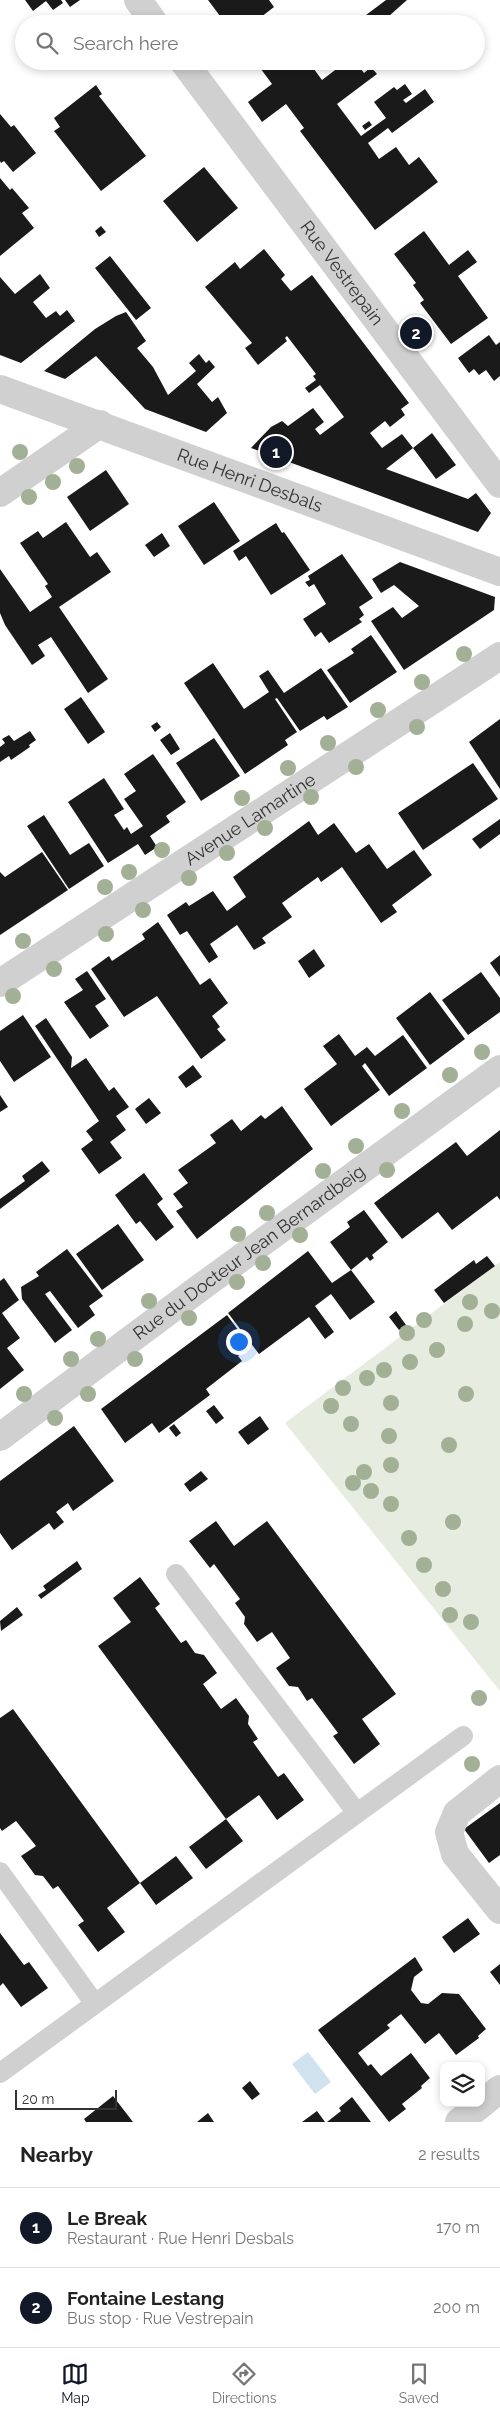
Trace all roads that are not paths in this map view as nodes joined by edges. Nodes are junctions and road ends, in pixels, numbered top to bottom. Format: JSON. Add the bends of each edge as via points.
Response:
{"nodes":[{"id":1,"x":138,"y":0,"type":"edge"},
{"id":2,"x":149,"y":15,"type":"edge"},
{"id":3,"x":191,"y":70,"type":"edge"},
{"id":4,"x":0,"y":389,"type":"edge"},
{"id":5,"x":100,"y":424,"type":"junction"},
{"id":6,"x":500,"y":484,"type":"edge"},
{"id":7,"x":0,"y":493,"type":"edge"},
{"id":8,"x":500,"y":572,"type":"edge"},
{"id":9,"x":500,"y":656,"type":"edge"},
{"id":10,"x":0,"y":983,"type":"edge"},
{"id":11,"x":500,"y":1069,"type":"edge"},
{"id":12,"x":0,"y":1437,"type":"edge"},
{"id":13,"x":176,"y":1574,"type":"dead end"},
{"id":14,"x":463,"y":1736,"type":"dead end"},
{"id":15,"x":500,"y":1778,"type":"edge"},
{"id":16,"x":358,"y":1813,"type":"junction"},
{"id":17,"x":0,"y":1872,"type":"edge"},
{"id":18,"x":500,"y":1910,"type":"edge"},
{"id":19,"x":95,"y":2004,"type":"junction"},
{"id":20,"x":0,"y":2073,"type":"edge"},
{"id":21,"x":500,"y":2089,"type":"edge"},
{"id":22,"x":458,"y":2122,"type":"edge"}],
"edges":[{"from":1,"to":2,"type":"street"},
{"from":3,"to":6,"type":"street","name":"Rue Vestrepain"},
{"from":4,"to":5,"type":"street","name":"Rue Henri Desbals"},
{"from":5,"to":7,"type":"street"},
{"from":5,"to":8,"type":"street","name":"Rue Henri Desbals"},
{"from":9,"to":10,"type":"street","name":"Avenue Lamartine"},
{"from":11,"to":12,"type":"street","name":"Rue du Docteur Jean Bernardbeig"},
{"from":13,"to":16,"type":"lane"},
{"from":14,"to":16,"type":"lane"},
{"from":15,"to":18,"type":"street","via":[[457,1813],[449,1832],[455,1854]]},
{"from":16,"to":19,"type":"lane"},
{"from":17,"to":19,"type":"lane"},
{"from":19,"to":20,"type":"lane"},
{"from":21,"to":22,"type":"street"}]}
